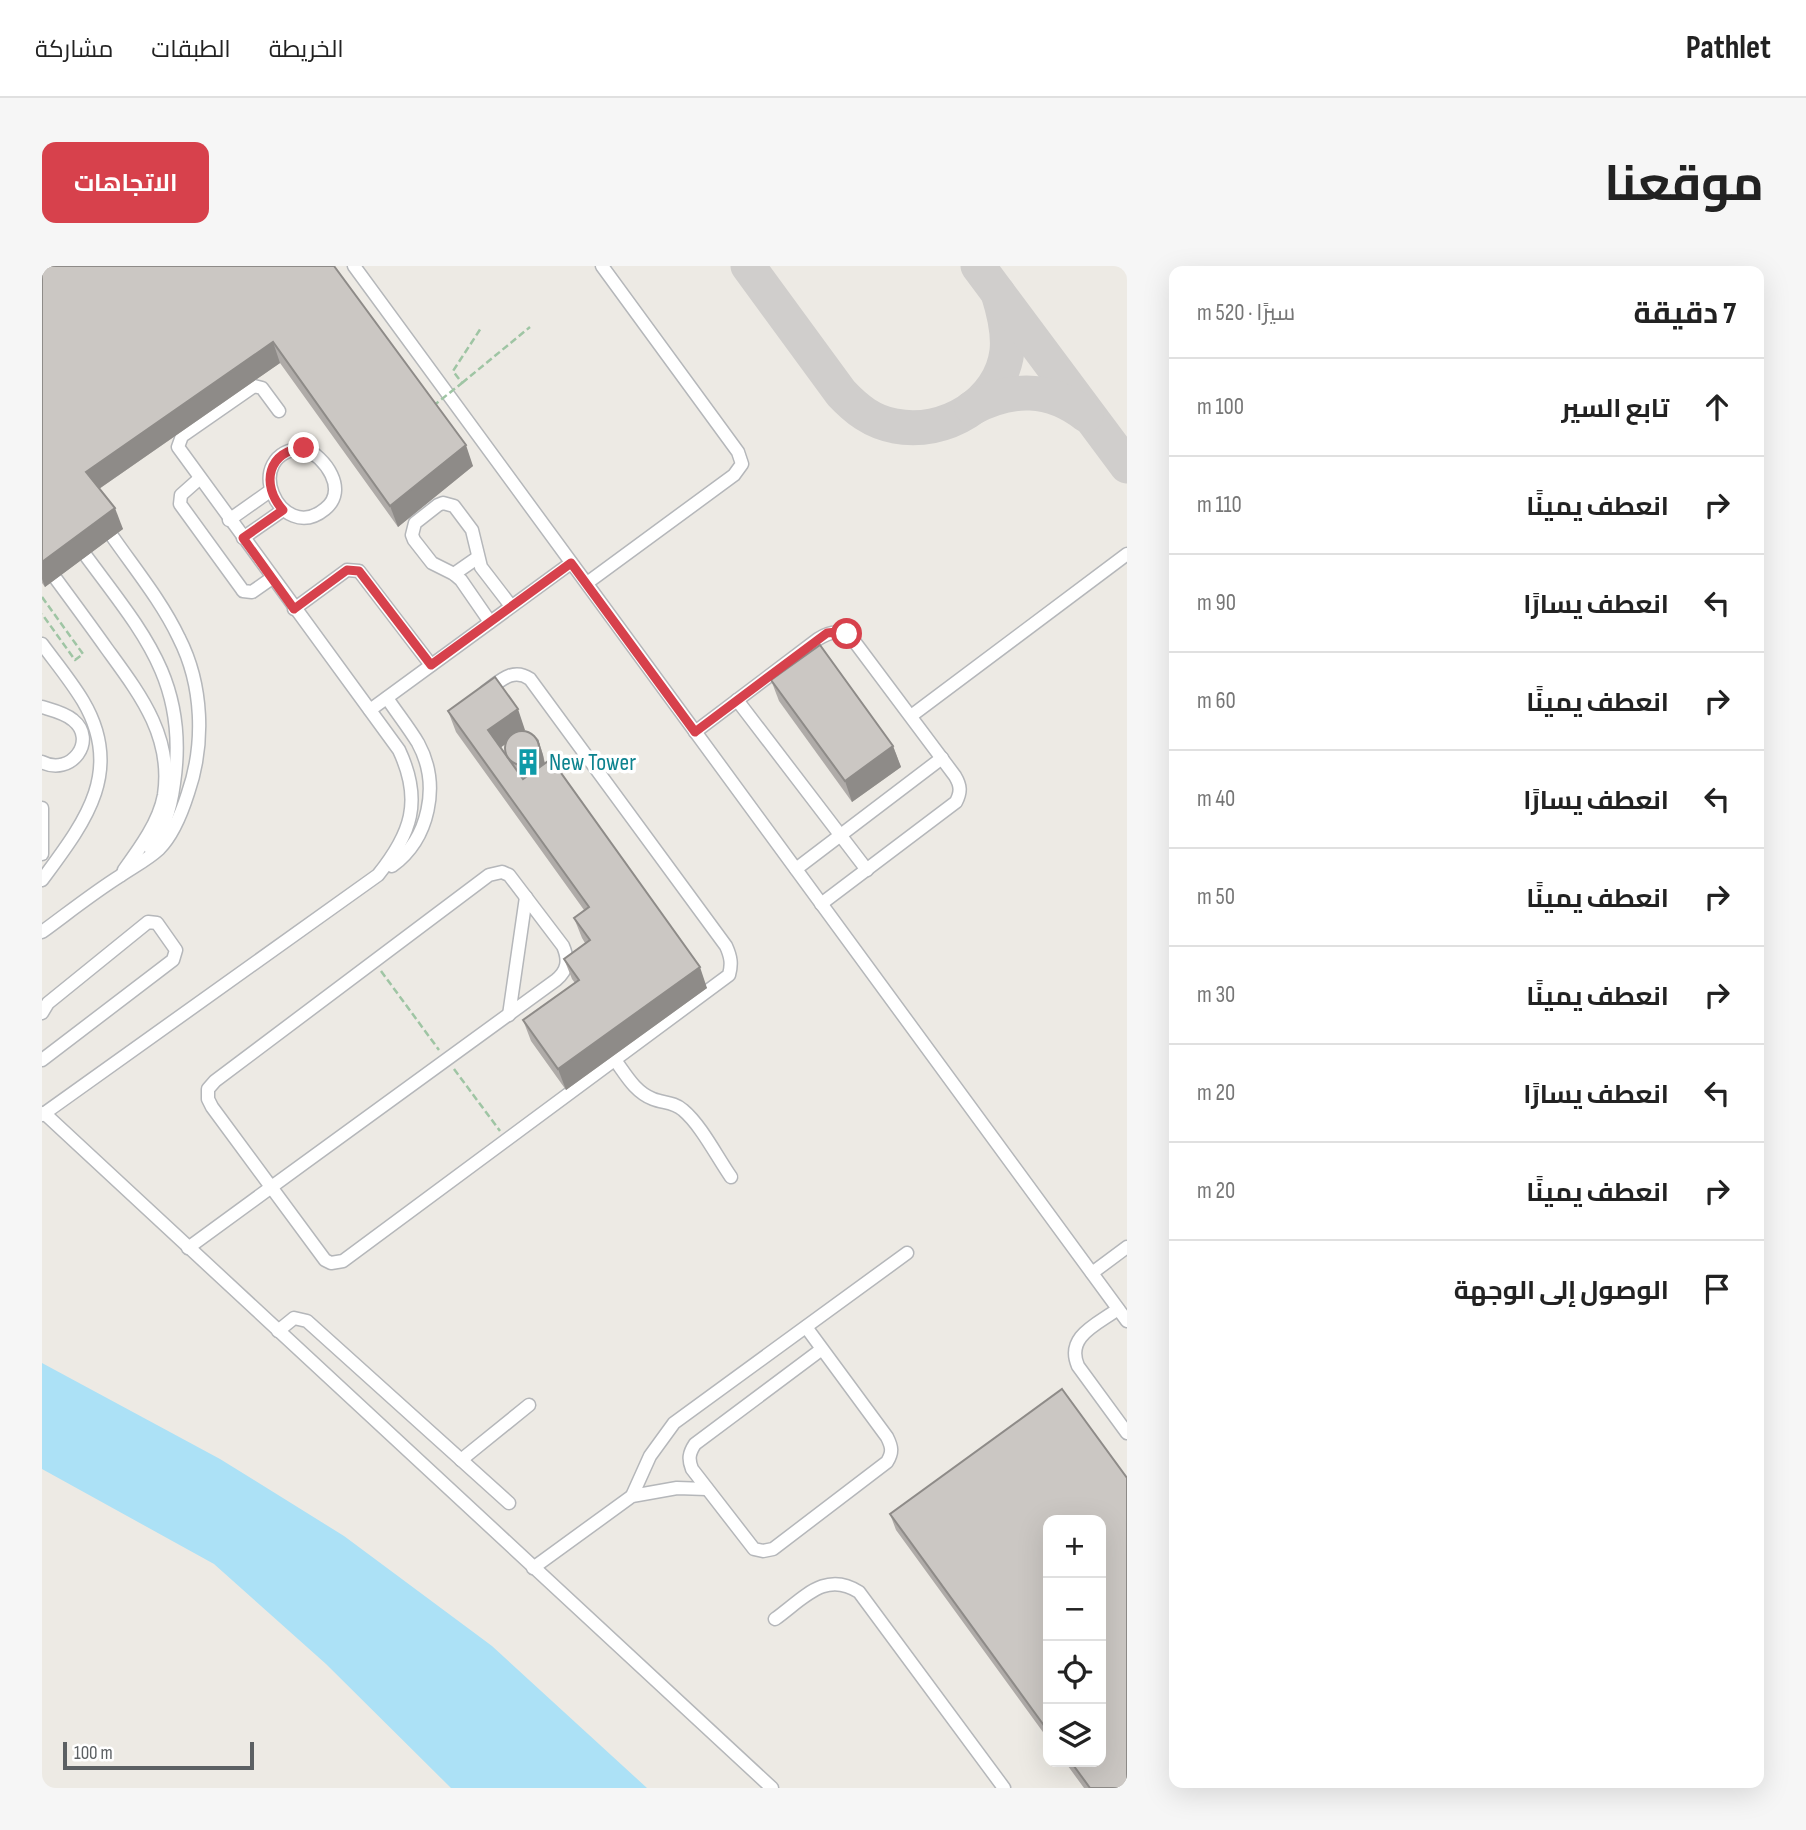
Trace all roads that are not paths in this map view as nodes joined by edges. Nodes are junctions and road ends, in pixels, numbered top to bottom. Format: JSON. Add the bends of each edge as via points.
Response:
{"nodes":[{"id":1,"x":354,"y":266,"type":"edge"},
{"id":2,"x":602,"y":266,"type":"edge"},
{"id":3,"x":279,"y":411,"type":"dead end"},
{"id":4,"x":199,"y":479,"type":"junction"},
{"id":5,"x":270,"y":491,"type":"junction"},
{"id":6,"x":283,"y":510,"type":"junction"},
{"id":7,"x":229,"y":520,"type":"junction"},
{"id":8,"x":112,"y":536,"type":"dead end"},
{"id":9,"x":243,"y":538,"type":"junction"},
{"id":10,"x":1127,"y":554,"type":"edge"},
{"id":11,"x":86,"y":556,"type":"dead end"},
{"id":12,"x":477,"y":558,"type":"junction"},
{"id":13,"x":571,"y":563,"type":"junction"},
{"id":14,"x":454,"y":574,"type":"junction"},
{"id":15,"x":272,"y":578,"type":"junction"},
{"id":16,"x":56,"y":579,"type":"dead end"},
{"id":17,"x":587,"y":583,"type":"junction"},
{"id":18,"x":511,"y":606,"type":"junction"},
{"id":19,"x":294,"y":609,"type":"junction"},
{"id":20,"x":490,"y":622,"type":"junction"},
{"id":21,"x":42,"y":644,"type":"edge"},
{"id":22,"x":431,"y":665,"type":"junction"},
{"id":23,"x":387,"y":698,"type":"junction"},
{"id":24,"x":475,"y":700,"type":"edge"},
{"id":25,"x":737,"y":700,"type":"junction"},
{"id":26,"x":42,"y":707,"type":"edge"},
{"id":27,"x":370,"y":710,"type":"junction"},
{"id":28,"x":911,"y":716,"type":"junction"},
{"id":29,"x":695,"y":732,"type":"junction"},
{"id":30,"x":942,"y":758,"type":"junction"},
{"id":31,"x":42,"y":762,"type":"edge"},
{"id":32,"x":168,"y":796,"type":"junction"},
{"id":33,"x":43,"y":815,"type":"edge"},
{"id":34,"x":840,"y":835,"type":"junction"},
{"id":35,"x":42,"y":854,"type":"edge"},
{"id":36,"x":131,"y":869,"type":"junction"},
{"id":37,"x":796,"y":869,"type":"junction"},
{"id":38,"x":867,"y":870,"type":"junction"},
{"id":39,"x":377,"y":875,"type":"junction"},
{"id":40,"x":119,"y":876,"type":"junction"},
{"id":41,"x":42,"y":880,"type":"edge"},
{"id":42,"x":526,"y":897,"type":"junction"},
{"id":43,"x":821,"y":904,"type":"junction"},
{"id":44,"x":42,"y":932,"type":"edge"},
{"id":45,"x":42,"y":1013,"type":"edge"},
{"id":46,"x":509,"y":1015,"type":"junction"},
{"id":47,"x":42,"y":1060,"type":"edge"},
{"id":48,"x":615,"y":1060,"type":"junction"},
{"id":49,"x":43,"y":1114,"type":"edge"},
{"id":50,"x":731,"y":1177,"type":"dead end"},
{"id":51,"x":271,"y":1187,"type":"junction"},
{"id":52,"x":1127,"y":1247,"type":"edge"},
{"id":53,"x":188,"y":1248,"type":"junction"},
{"id":54,"x":907,"y":1253,"type":"dead end"},
{"id":55,"x":1092,"y":1273,"type":"junction"},
{"id":56,"x":1118,"y":1308,"type":"junction"},
{"id":57,"x":1127,"y":1321,"type":"edge"},
{"id":58,"x":806,"y":1327,"type":"junction"},
{"id":59,"x":278,"y":1331,"type":"junction"},
{"id":60,"x":822,"y":1349,"type":"junction"},
{"id":61,"x":529,"y":1405,"type":"dead end"},
{"id":62,"x":1127,"y":1433,"type":"edge"},
{"id":63,"x":461,"y":1460,"type":"junction"},
{"id":64,"x":707,"y":1489,"type":"junction"},
{"id":65,"x":632,"y":1496,"type":"junction"},
{"id":66,"x":509,"y":1503,"type":"dead end"},
{"id":67,"x":533,"y":1568,"type":"junction"},
{"id":68,"x":775,"y":1619,"type":"dead end"},
{"id":69,"x":772,"y":1788,"type":"edge"},
{"id":70,"x":1004,"y":1788,"type":"edge"}],
"edges":[{"from":1,"to":13,"type":"street"},
{"from":2,"to":17,"type":"street","via":[[738,452],[741,464],[734,475]]},
{"from":3,"to":4,"type":"street","via":[[262,388],[254,386],[183,436],[178,447]]},
{"from":4,"to":7,"type":"street"},
{"from":4,"to":15,"type":"street","via":[[181,495],[181,508],[243,591],[252,592]]},
{"from":5,"to":6,"type":"street"},
{"from":5,"to":6,"type":"street","via":[[272,469],[278,459],[295,449],[313,452],[328,471],[336,491],[325,509],[304,517]]},
{"from":5,"to":7,"type":"street"},
{"from":6,"to":9,"type":"street"},
{"from":7,"to":9,"type":"street"},
{"from":8,"to":36,"type":"street","via":[[180,639],[197,695],[199,723],[194,771],[183,808],[161,847]]},
{"from":9,"to":15,"type":"street"},
{"from":10,"to":28,"type":"street"},
{"from":11,"to":32,"type":"street","via":[[147,639],[167,682],[177,753]]},
{"from":12,"to":14,"type":"street"},
{"from":12,"to":14,"type":"street","via":[[472,530],[454,506],[438,505],[415,523],[412,535],[432,563]]},
{"from":12,"to":18,"type":"street"},
{"from":13,"to":17,"type":"street"},
{"from":13,"to":18,"type":"street"},
{"from":14,"to":20,"type":"street"},
{"from":15,"to":19,"type":"street"},
{"from":16,"to":32,"type":"street","via":[[146,705],[160,737]]},
{"from":17,"to":29,"type":"street"},
{"from":18,"to":20,"type":"street"},
{"from":19,"to":22,"type":"street","via":[[347,570],[359,571]]},
{"from":19,"to":27,"type":"street"},
{"from":20,"to":22,"type":"street"},
{"from":21,"to":41,"type":"street","via":[[82,699],[100,752],[89,813]]},
{"from":22,"to":23,"type":"street"},
{"from":23,"to":27,"type":"street"},
{"from":23,"to":39,"type":"street","via":[[418,743],[427,768],[429,794],[426,818],[414,845]]},
{"from":24,"to":48,"type":"street","via":[[514,673],[530,679],[731,955],[729,975],[722,982]]},
{"from":25,"to":28,"type":"street","via":[[818,639],[837,632],[854,641]]},
{"from":25,"to":29,"type":"street"},
{"from":25,"to":34,"type":"street"},
{"from":26,"to":31,"type":"street","via":[[73,719],[83,742],[69,763],[53,766]]},
{"from":27,"to":39,"type":"street","via":[[399,750],[412,793],[404,838]]},
{"from":28,"to":30,"type":"street"},
{"from":29,"to":37,"type":"street"},
{"from":30,"to":34,"type":"street"},
{"from":30,"to":38,"type":"street","via":[[960,784],[956,802]]},
{"from":32,"to":36,"type":"street","via":[[166,821]]},
{"from":32,"to":40,"type":"street"},
{"from":33,"to":35,"type":"street"},
{"from":34,"to":37,"type":"street"},
{"from":34,"to":38,"type":"street"},
{"from":36,"to":40,"type":"street"},
{"from":37,"to":43,"type":"street"},
{"from":38,"to":43,"type":"street"},
{"from":39,"to":49,"type":"street"},
{"from":40,"to":44,"type":"street"},
{"from":42,"to":46,"type":"street"},
{"from":42,"to":46,"type":"street","via":[[563,946],[567,966],[563,974]]},
{"from":42,"to":51,"type":"street","via":[[509,875],[489,875],[208,1089],[212,1107]]},
{"from":43,"to":55,"type":"street"},
{"from":45,"to":47,"type":"street","via":[[48,1003],[148,922],[157,923],[174,945],[173,960]]},
{"from":46,"to":51,"type":"street"},
{"from":48,"to":50,"type":"street","via":[[642,1093],[685,1111]]},
{"from":48,"to":51,"type":"street","via":[[337,1264],[325,1260]]},
{"from":49,"to":53,"type":"street"},
{"from":51,"to":53,"type":"street"},
{"from":52,"to":55,"type":"street"},
{"from":53,"to":59,"type":"street"},
{"from":54,"to":58,"type":"street"},
{"from":55,"to":56,"type":"street"},
{"from":56,"to":57,"type":"street"},
{"from":56,"to":62,"type":"street","via":[[1081,1336],[1073,1356]]},
{"from":58,"to":60,"type":"street"},
{"from":58,"to":65,"type":"street","via":[[674,1423],[650,1455]]},
{"from":59,"to":63,"type":"street","via":[[294,1318],[307,1321]]},
{"from":59,"to":67,"type":"street"},
{"from":60,"to":64,"type":"street","via":[[695,1444],[689,1461]]},
{"from":60,"to":64,"type":"street","via":[[887,1437],[892,1454],[887,1462],[773,1549],[763,1551],[747,1542]]},
{"from":61,"to":63,"type":"street"},
{"from":63,"to":66,"type":"street"},
{"from":64,"to":65,"type":"street","via":[[677,1488]]},
{"from":65,"to":67,"type":"street"},
{"from":67,"to":69,"type":"street"},
{"from":68,"to":70,"type":"street","via":[[831,1582],[859,1592]]}]}
